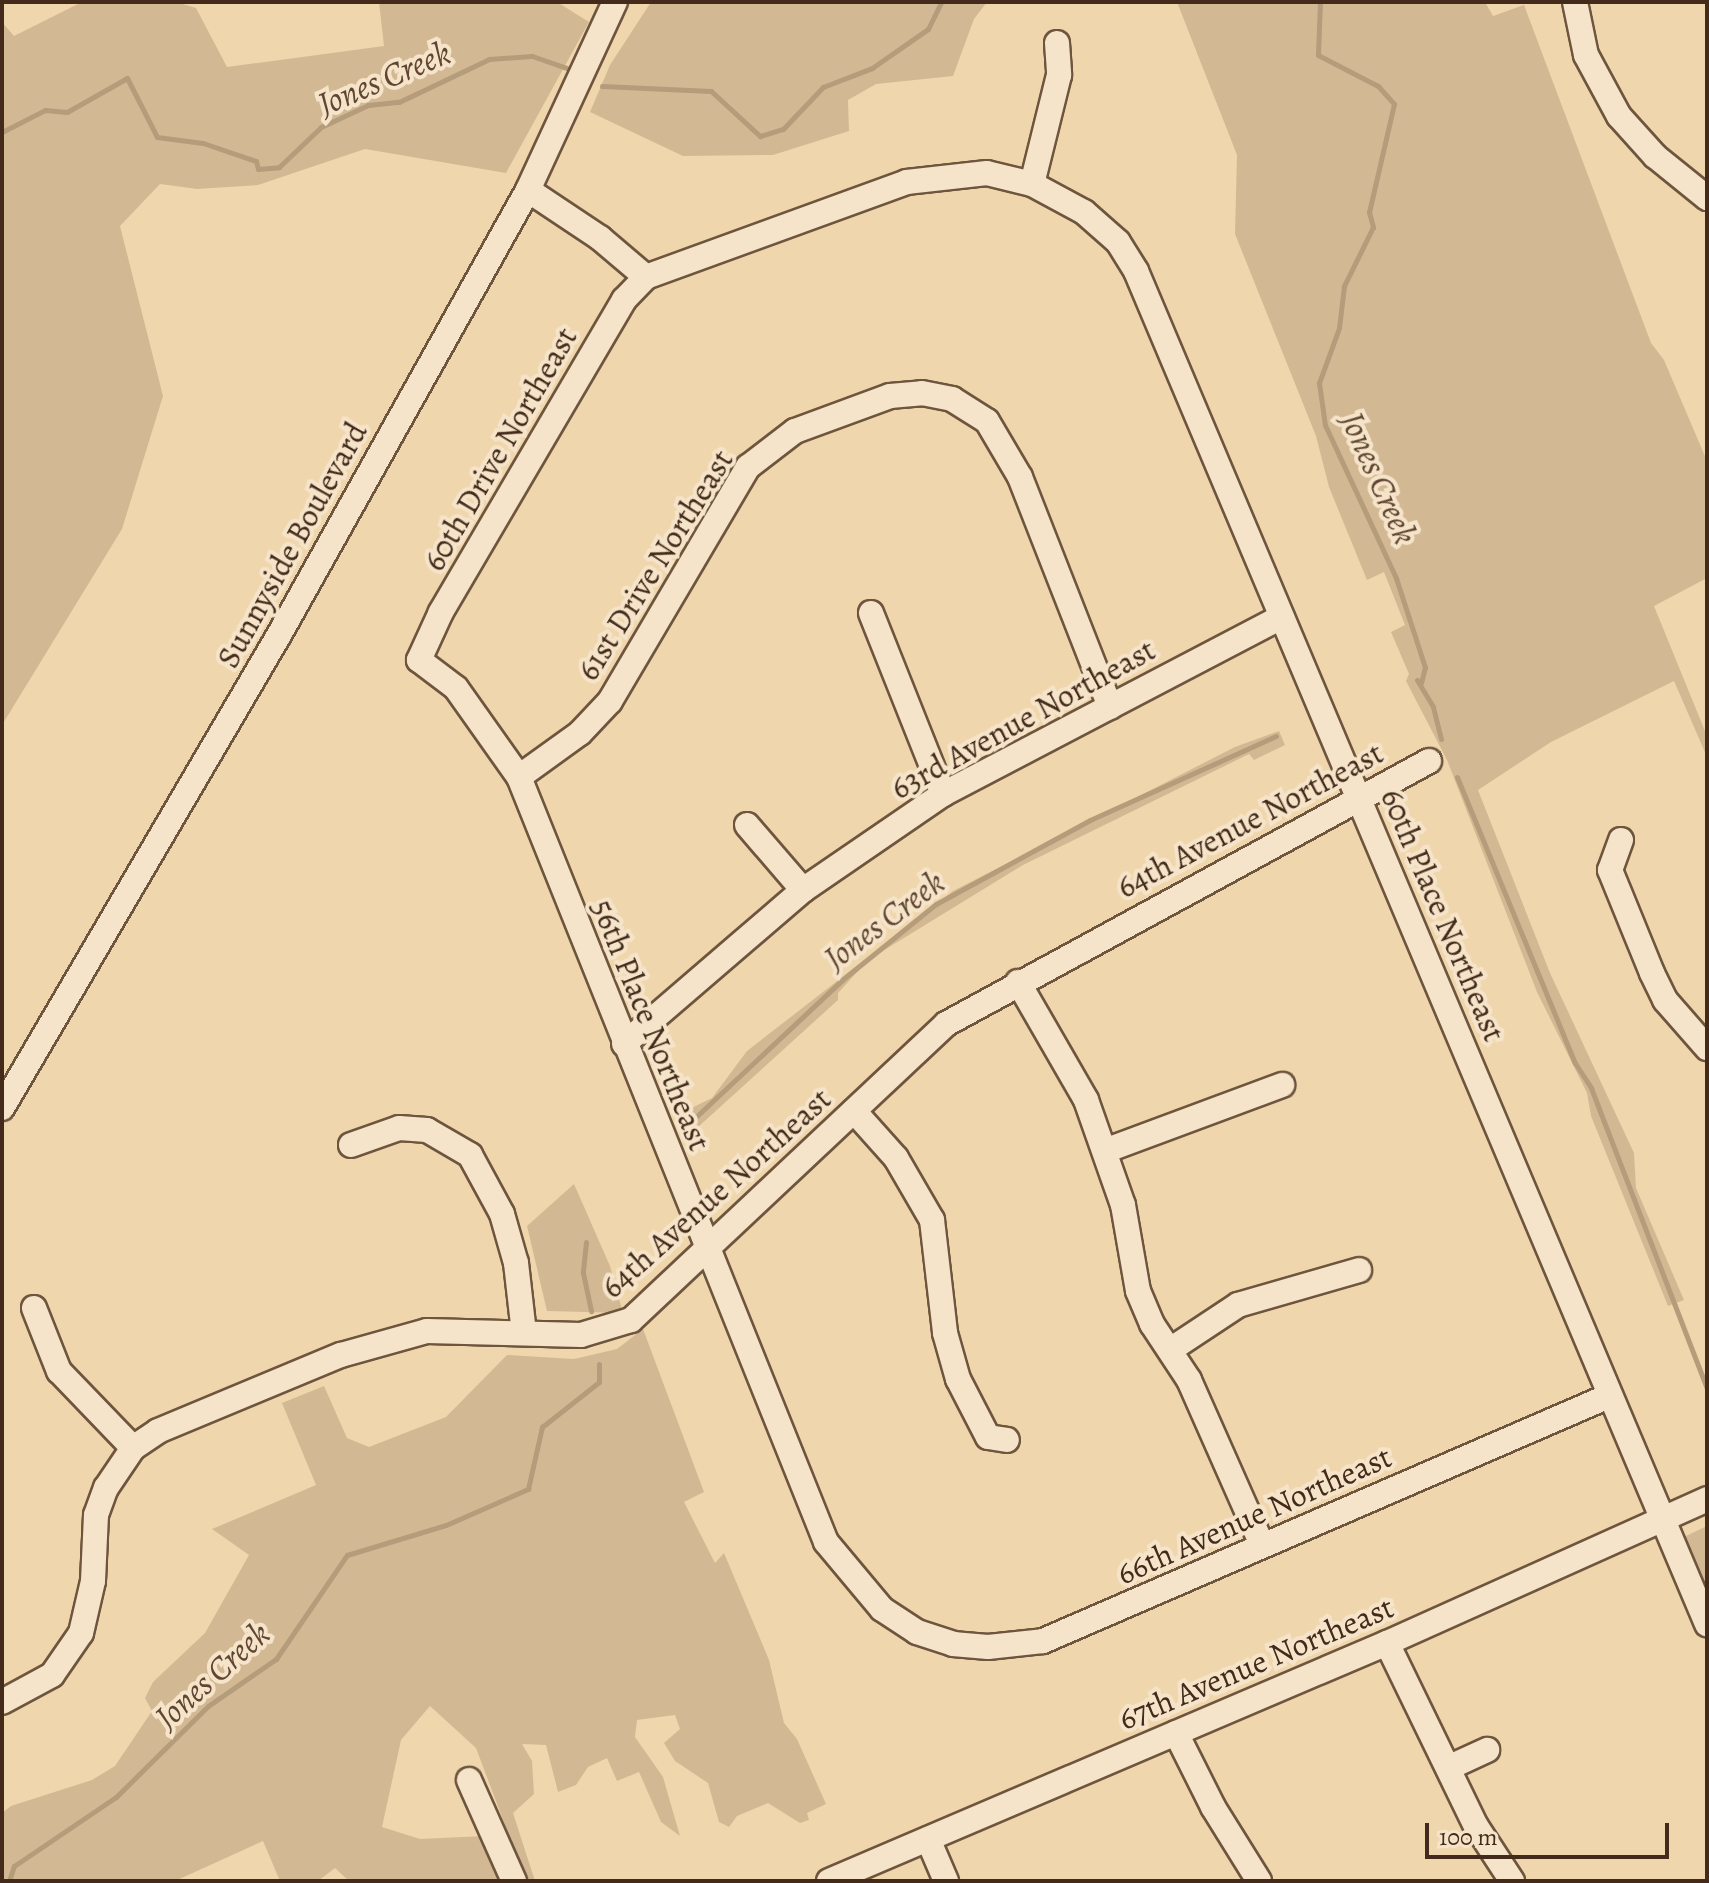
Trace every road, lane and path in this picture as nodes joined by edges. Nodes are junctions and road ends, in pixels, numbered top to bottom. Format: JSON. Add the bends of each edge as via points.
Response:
{"nodes":[{"id":1,"x":615,"y":2,"type":"edge"},
{"id":2,"x":1575,"y":2,"type":"edge"},
{"id":3,"x":1057,"y":43,"type":"dead end"},
{"id":4,"x":1032,"y":184,"type":"junction"},
{"id":5,"x":528,"y":190,"type":"junction"},
{"id":6,"x":1707,"y":198,"type":"edge"},
{"id":7,"x":646,"y":277,"type":"junction"},
{"id":8,"x":871,"y":613,"type":"dead end"},
{"id":9,"x":1282,"y":617,"type":"junction"},
{"id":10,"x":419,"y":660,"type":"joint"},
{"id":11,"x":1110,"y":707,"type":"junction"},
{"id":12,"x":1429,"y":761,"type":"dead end"},
{"id":13,"x":519,"y":777,"type":"junction"},
{"id":14,"x":943,"y":794,"type":"junction"},
{"id":15,"x":1359,"y":797,"type":"junction"},
{"id":16,"x":747,"y":825,"type":"dead end"},
{"id":17,"x":1621,"y":840,"type":"dead end"},
{"id":18,"x":803,"y":890,"type":"junction"},
{"id":19,"x":1018,"y":982,"type":"junction"},
{"id":20,"x":624,"y":1044,"type":"junction"},
{"id":21,"x":1707,"y":1048,"type":"edge"},
{"id":22,"x":1282,"y":1085,"type":"dead end"},
{"id":23,"x":2,"y":1108,"type":"edge"},
{"id":24,"x":854,"y":1111,"type":"junction"},
{"id":25,"x":351,"y":1145,"type":"dead end"},
{"id":26,"x":1107,"y":1150,"type":"junction"},
{"id":27,"x":704,"y":1247,"type":"junction"},
{"id":28,"x":1359,"y":1270,"type":"dead end"},
{"id":29,"x":34,"y":1308,"type":"dead end"},
{"id":30,"x":524,"y":1333,"type":"junction"},
{"id":31,"x":1170,"y":1350,"type":"junction"},
{"id":32,"x":1609,"y":1396,"type":"junction"},
{"id":33,"x":1007,"y":1440,"type":"dead end"},
{"id":34,"x":133,"y":1448,"type":"junction"},
{"id":35,"x":1707,"y":1499,"type":"edge"},
{"id":36,"x":1663,"y":1519,"type":"junction"},
{"id":37,"x":1262,"y":1545,"type":"junction"},
{"id":38,"x":1707,"y":1624,"type":"edge"},
{"id":39,"x":917,"y":1632,"type":"joint"},
{"id":40,"x":1387,"y":1643,"type":"junction"},
{"id":41,"x":2,"y":1702,"type":"edge"},
{"id":42,"x":1176,"y":1733,"type":"junction"},
{"id":43,"x":1487,"y":1750,"type":"dead end"},
{"id":44,"x":1450,"y":1767,"type":"junction"},
{"id":45,"x":469,"y":1780,"type":"dead end"},
{"id":46,"x":928,"y":1839,"type":"junction"},
{"id":47,"x":514,"y":1881,"type":"edge"},
{"id":48,"x":829,"y":1881,"type":"edge"},
{"id":49,"x":946,"y":1881,"type":"edge"},
{"id":50,"x":1259,"y":1881,"type":"edge"},
{"id":51,"x":1512,"y":1881,"type":"edge"}],
"edges":[{"from":1,"to":5,"type":"street","name":"Sunnyside Boulevard"},
{"from":2,"to":6,"type":"street","via":[[1586,55],[1619,116],[1655,156]]},
{"from":3,"to":4,"type":"street","via":[[1059,75]]},
{"from":4,"to":7,"type":"street","name":"60th Drive Northeast","via":[[987,173],[907,182]]},
{"from":4,"to":9,"type":"street","name":"60th Place Northeast","via":[[1084,212],[1118,242],[1136,271]]},
{"from":5,"to":7,"type":"street","via":[[600,238]]},
{"from":5,"to":23,"type":"street","name":"Sunnyside Boulevard","via":[[279,635]]},
{"from":7,"to":10,"type":"street","name":"60th Drive Northeast","via":[[624,300],[441,612]]},
{"from":8,"to":14,"type":"street"},
{"from":9,"to":11,"type":"street","name":"63rd Avenue Northeast"},
{"from":9,"to":15,"type":"street","name":"60th Place Northeast"},
{"from":10,"to":13,"type":"street","name":"56th Place Northeast","via":[[456,688]]},
{"from":11,"to":13,"type":"street","name":"61st Drive Northeast","via":[[1004,445],[987,421],[952,399],[922,393],[890,396],[825,417],[771,446],[748,467],[610,701],[580,733]]},
{"from":11,"to":14,"type":"street","name":"63rd Avenue Northeast"},
{"from":12,"to":15,"type":"street","name":"64th Avenue Northeast"},
{"from":13,"to":20,"type":"street","name":"56th Place Northeast"},
{"from":14,"to":18,"type":"street","name":"63rd Avenue Northeast"},
{"from":15,"to":19,"type":"street","name":"64th Avenue Northeast"},
{"from":15,"to":32,"type":"street","name":"60th Place Northeast"},
{"from":16,"to":18,"type":"street"},
{"from":17,"to":21,"type":"street","via":[[1610,870],[1640,944],[1665,1000]]},
{"from":18,"to":20,"type":"street","name":"63rd Avenue Northeast"},
{"from":19,"to":24,"type":"street","name":"64th Avenue Northeast","via":[[946,1024]]},
{"from":19,"to":26,"type":"street","via":[[1086,1100]]},
{"from":20,"to":27,"type":"street","name":"56th Place Northeast"},
{"from":22,"to":26,"type":"street"},
{"from":24,"to":27,"type":"street","name":"64th Avenue Northeast"},
{"from":24,"to":33,"type":"street","via":[[896,1158],[932,1220],[945,1333],[958,1379],[983,1431]]},
{"from":25,"to":30,"type":"street","via":[[399,1128],[427,1130],[470,1155],[502,1214],[516,1263]]},
{"from":26,"to":31,"type":"street","via":[[1138,1291]]},
{"from":27,"to":30,"type":"street","name":"64th Avenue Northeast","via":[[631,1320],[581,1335]]},
{"from":27,"to":39,"type":"street","name":"56th Place Northeast","via":[[826,1542],[882,1609]]},
{"from":28,"to":31,"type":"street","via":[[1238,1305]]},
{"from":29,"to":34,"type":"street","via":[[59,1371]]},
{"from":30,"to":34,"type":"street","name":"64th Avenue Northeast","via":[[427,1331],[341,1355],[180,1420]]},
{"from":31,"to":37,"type":"street","via":[[1189,1380]]},
{"from":32,"to":36,"type":"street","name":"60th Place Northeast"},
{"from":32,"to":37,"type":"street","name":"66th Avenue Northeast"},
{"from":34,"to":41,"type":"street","name":"64th Avenue Northeast","via":[[106,1488],[96,1515],[89,1610],[81,1633],[52,1675]]},
{"from":35,"to":36,"type":"street","name":"67th Avenue Northeast"},
{"from":36,"to":38,"type":"street","name":"60th Place Northeast"},
{"from":36,"to":40,"type":"street","name":"67th Avenue Northeast"},
{"from":37,"to":39,"type":"street","name":"66th Avenue Northeast","via":[[1043,1641],[988,1647],[953,1644]]},
{"from":40,"to":42,"type":"street","name":"67th Avenue Northeast"},
{"from":40,"to":44,"type":"street"},
{"from":42,"to":46,"type":"street","name":"67th Avenue Northeast"},
{"from":42,"to":50,"type":"street"},
{"from":43,"to":44,"type":"street"},
{"from":44,"to":51,"type":"street","via":[[1492,1856]]},
{"from":45,"to":47,"type":"street"},
{"from":46,"to":48,"type":"street","name":"67th Avenue Northeast"},
{"from":46,"to":49,"type":"street"}]}
